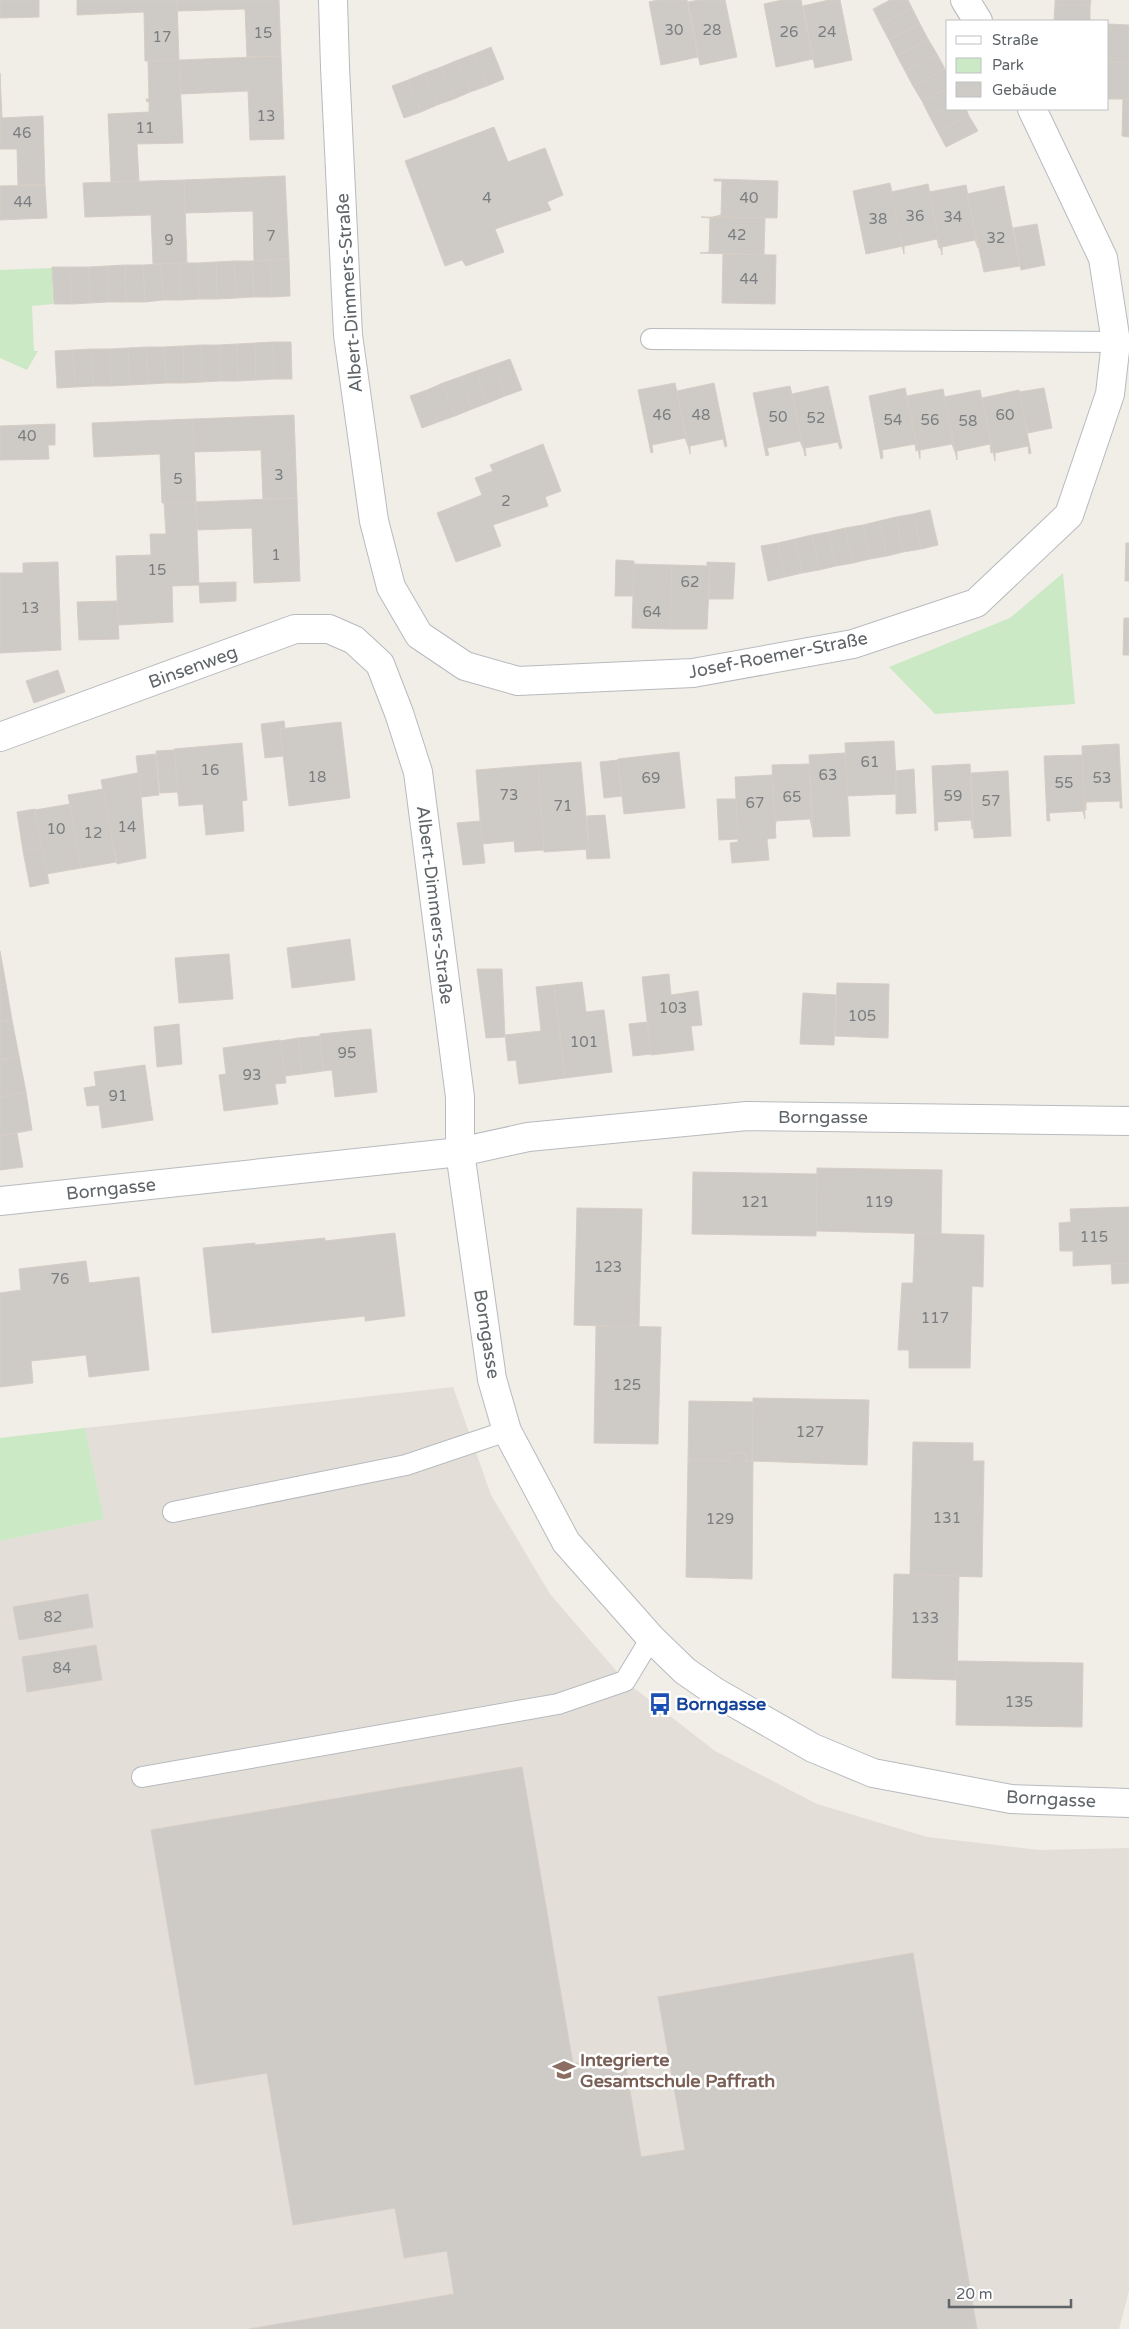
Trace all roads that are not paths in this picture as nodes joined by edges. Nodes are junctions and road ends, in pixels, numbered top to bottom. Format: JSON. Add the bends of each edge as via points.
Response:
{"nodes":[{"id":1,"x":333,"y":0,"type":"edge"},
{"id":2,"x":965,"y":0,"type":"edge"},
{"id":3,"x":977,"y":20,"type":"edge"},
{"id":4,"x":1032,"y":110,"type":"edge"},
{"id":5,"x":651,"y":339,"type":"dead end"},
{"id":6,"x":1116,"y":342,"type":"junction"},
{"id":7,"x":419,"y":635,"type":"joint"},
{"id":8,"x":380,"y":664,"type":"joint"},
{"id":9,"x":0,"y":737,"type":"edge"},
{"id":10,"x":1129,"y":1121,"type":"edge"},
{"id":11,"x":460,"y":1152,"type":"junction"},
{"id":12,"x":0,"y":1202,"type":"edge"},
{"id":13,"x":507,"y":1431,"type":"junction"},
{"id":14,"x":173,"y":1512,"type":"dead end"},
{"id":15,"x":650,"y":1638,"type":"junction"},
{"id":16,"x":142,"y":1777,"type":"dead end"},
{"id":17,"x":1129,"y":1803,"type":"edge"}],
"edges":[{"from":1,"to":7,"type":"street","name":"Albert-Dimmers-Straße","via":[[348,335],[355,387],[374,521],[391,587]]},
{"from":2,"to":3,"type":"street"},
{"from":4,"to":6,"type":"street","name":"Josef-Roemer-Straße","via":[[1102,258]]},
{"from":5,"to":6,"type":"lane"},
{"from":6,"to":7,"type":"street","name":"Josef-Roemer-Straße","via":[[1110,394],[1069,515],[976,603],[853,644],[693,673],[518,681],[465,666]]},
{"from":8,"to":9,"type":"street","name":"Binsenweg","via":[[354,640],[329,629],[294,629]]},
{"from":8,"to":11,"type":"street","name":"Albert-Dimmers-Straße","via":[[418,772],[460,1097]]},
{"from":10,"to":11,"type":"street","name":"Borngasse","via":[[747,1116],[528,1137]]},
{"from":11,"to":12,"type":"street","name":"Borngasse"},
{"from":11,"to":13,"type":"street","name":"Borngasse","via":[[492,1379]]},
{"from":13,"to":14,"type":"lane","via":[[406,1464]]},
{"from":13,"to":15,"type":"street","name":"Borngasse","via":[[566,1542]]},
{"from":15,"to":16,"type":"lane","via":[[625,1681],[558,1704]]},
{"from":15,"to":17,"type":"street","name":"Borngasse","via":[[685,1672],[717,1693],[813,1748],[873,1772],[1011,1799]]}]}
